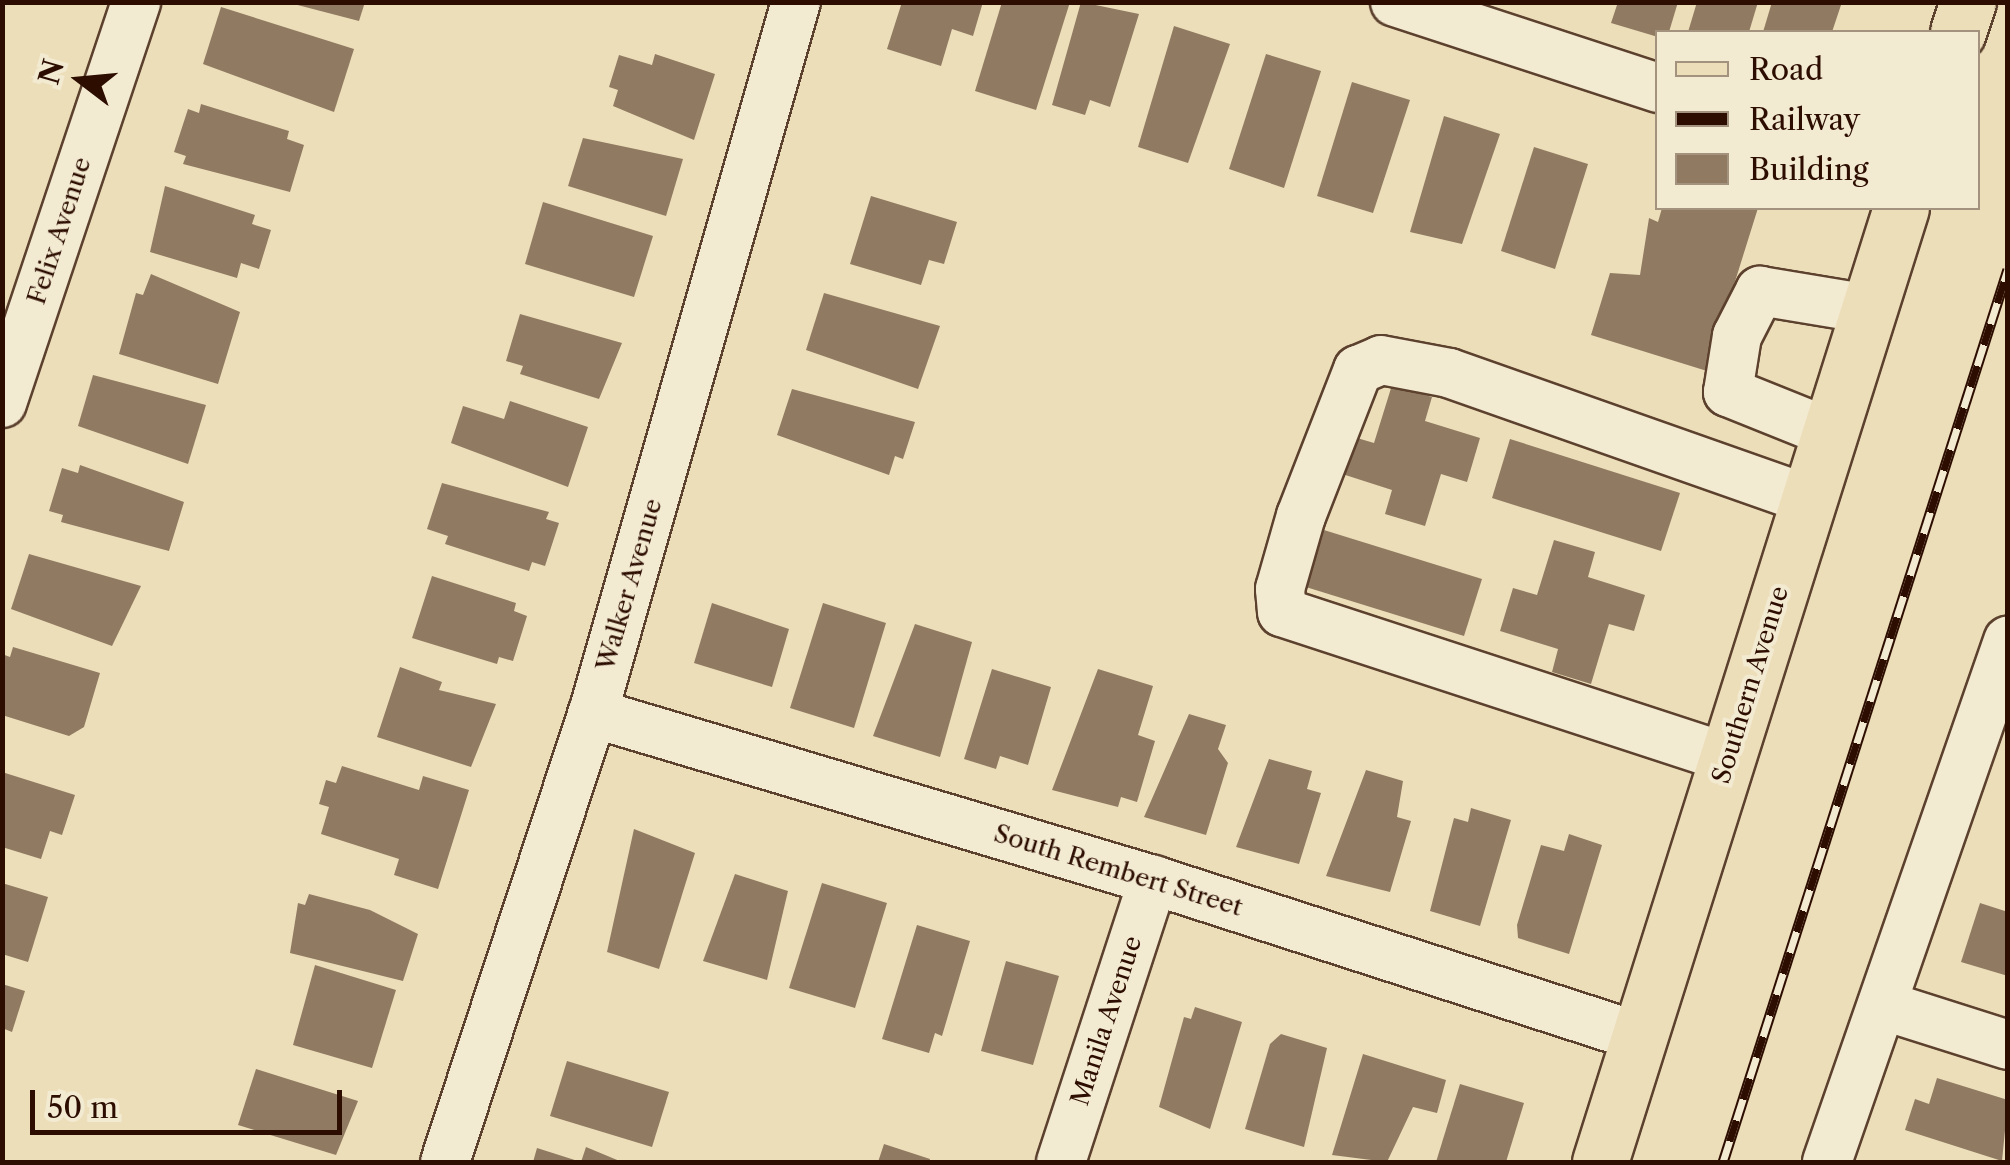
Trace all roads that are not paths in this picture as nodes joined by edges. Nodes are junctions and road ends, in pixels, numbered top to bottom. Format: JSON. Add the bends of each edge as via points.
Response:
{"nodes":[{"id":1,"x":136,"y":2,"type":"edge"},
{"id":2,"x":796,"y":2,"type":"edge"},
{"id":3,"x":1394,"y":2,"type":"edge"},
{"id":4,"x":1968,"y":2,"type":"edge"},
{"id":5,"x":1959,"y":30,"type":"edge"},
{"id":6,"x":1655,"y":87,"type":"edge"},
{"id":7,"x":1900,"y":210,"type":"edge"},
{"id":8,"x":1869,"y":310,"type":"junction"},
{"id":9,"x":2,"y":403,"type":"edge"},
{"id":10,"x":1830,"y":433,"type":"junction"},
{"id":11,"x":1809,"y":500,"type":"junction"},
{"id":12,"x":2008,"y":640,"type":"edge"},
{"id":13,"x":594,"y":714,"type":"junction"},
{"id":14,"x":1728,"y":758,"type":"junction"},
{"id":15,"x":1153,"y":880,"type":"junction"},
{"id":16,"x":1882,"y":1005,"type":"junction"},
{"id":17,"x":1640,"y":1037,"type":"junction"},
{"id":18,"x":2008,"y":1045,"type":"edge"},
{"id":19,"x":445,"y":1162,"type":"edge"},
{"id":20,"x":1061,"y":1162,"type":"edge"},
{"id":21,"x":1600,"y":1162,"type":"edge"},
{"id":22,"x":1826,"y":1162,"type":"edge"}],
"edges":[{"from":1,"to":9,"type":"street","name":"Felix Avenue"},
{"from":2,"to":13,"type":"street","name":"Walker Avenue"},
{"from":3,"to":6,"type":"street"},
{"from":4,"to":5,"type":"main road"},
{"from":7,"to":8,"type":"main road","name":"Southern Avenue"},
{"from":8,"to":10,"type":"main road","name":"Southern Avenue"},
{"from":8,"to":10,"type":"street","via":[[1760,291],[1737,336],[1728,392]]},
{"from":10,"to":11,"type":"main road","name":"Southern Avenue"},
{"from":11,"to":14,"type":"main road","name":"Southern Avenue"},
{"from":11,"to":14,"type":"street","via":[[1449,373],[1381,360],[1358,370],[1302,516],[1280,589],[1282,612]]},
{"from":12,"to":16,"type":"street"},
{"from":13,"to":15,"type":"street","name":"South Rembert Street"},
{"from":13,"to":19,"type":"street","name":"Walker Avenue"},
{"from":14,"to":17,"type":"main road","name":"Southern Avenue"},
{"from":15,"to":17,"type":"street","name":"South Rembert Street"},
{"from":15,"to":20,"type":"street","name":"Manila Avenue"},
{"from":16,"to":18,"type":"street"},
{"from":16,"to":22,"type":"street"},
{"from":17,"to":21,"type":"main road","name":"Southern Avenue"}]}
